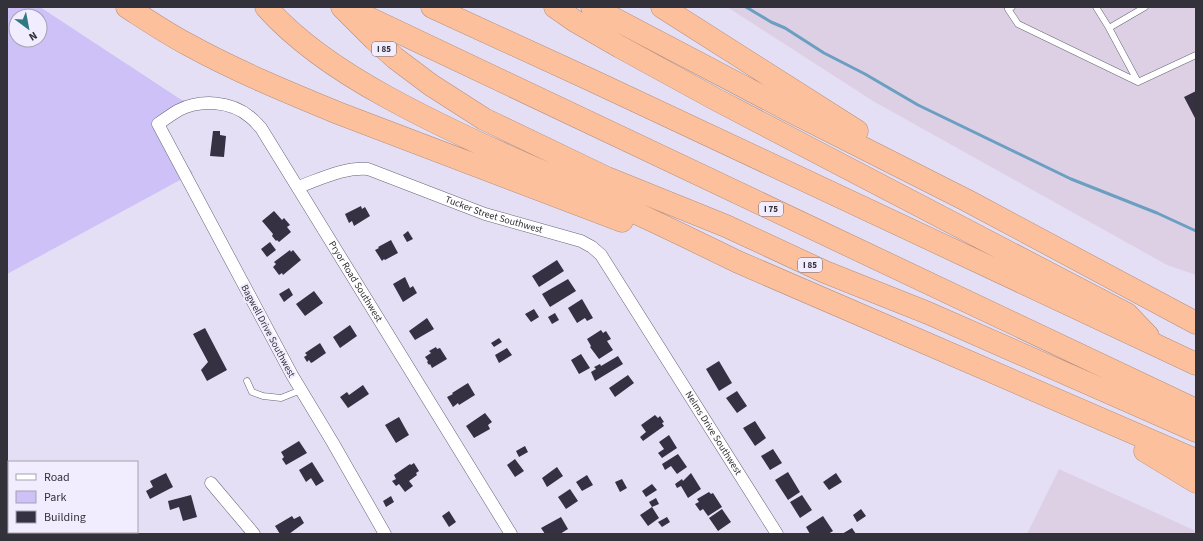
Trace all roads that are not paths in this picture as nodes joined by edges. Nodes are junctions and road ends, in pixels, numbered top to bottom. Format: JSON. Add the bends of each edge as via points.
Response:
{"nodes":[{"id":1,"x":127,"y":7,"type":"edge"},
{"id":2,"x":149,"y":7,"type":"edge"},
{"id":3,"x":342,"y":7,"type":"edge"},
{"id":4,"x":346,"y":7,"type":"edge"},
{"id":5,"x":432,"y":7,"type":"edge"},
{"id":6,"x":469,"y":7,"type":"edge"},
{"id":7,"x":555,"y":7,"type":"edge"},
{"id":8,"x":592,"y":7,"type":"edge"},
{"id":9,"x":662,"y":7,"type":"edge"},
{"id":10,"x":1012,"y":7,"type":"edge"},
{"id":11,"x":1096,"y":7,"type":"edge"},
{"id":12,"x":1145,"y":7,"type":"edge"},
{"id":13,"x":268,"y":9,"type":"edge"},
{"id":14,"x":1109,"y":28,"type":"junction"},
{"id":15,"x":1196,"y":55,"type":"edge"},
{"id":16,"x":591,"y":80,"type":"junction"},
{"id":17,"x":1138,"y":82,"type":"junction"},
{"id":18,"x":292,"y":94,"type":"junction"},
{"id":19,"x":158,"y":124,"type":"joint"},
{"id":20,"x":298,"y":187,"type":"junction"},
{"id":21,"x":966,"y":200,"type":"junction"},
{"id":22,"x":738,"y":262,"type":"junction"},
{"id":23,"x":1116,"y":279,"type":"junction"},
{"id":24,"x":1196,"y":310,"type":"edge"},
{"id":25,"x":1196,"y":323,"type":"edge"},
{"id":26,"x":650,"y":332,"type":"joint"},
{"id":27,"x":1157,"y":345,"type":"junction"},
{"id":28,"x":1196,"y":364,"type":"edge"},
{"id":29,"x":247,"y":381,"type":"dead end"},
{"id":30,"x":301,"y":390,"type":"junction"},
{"id":31,"x":1046,"y":396,"type":"junction"},
{"id":32,"x":1196,"y":410,"type":"edge"},
{"id":33,"x":1196,"y":431,"type":"edge"},
{"id":34,"x":1196,"y":460,"type":"edge"},
{"id":35,"x":1196,"y":482,"type":"edge"},
{"id":36,"x":211,"y":483,"type":"dead end"},
{"id":37,"x":254,"y":534,"type":"edge"},
{"id":38,"x":385,"y":534,"type":"edge"},
{"id":39,"x":511,"y":534,"type":"edge"},
{"id":40,"x":777,"y":534,"type":"edge"}],
"edges":[{"from":1,"to":18,"type":"highway","via":[[186,44]]},
{"from":2,"to":18,"type":"highway","via":[[228,60]]},
{"from":3,"to":33,"type":"highway","number":"I 85","via":[[384,49],[431,85],[484,119],[607,178],[726,226],[825,272],[928,313]]},
{"from":4,"to":32,"type":"highway","number":"I 75"},
{"from":5,"to":16,"type":"highway"},
{"from":6,"to":16,"type":"highway"},
{"from":7,"to":27,"type":"highway","via":[[620,47],[717,100],[1127,314]]},
{"from":8,"to":21,"type":"highway"},
{"from":9,"to":21,"type":"highway"},
{"from":10,"to":17,"type":"lane","via":[[1008,9],[1018,24]]},
{"from":11,"to":14,"type":"lane"},
{"from":12,"to":14,"type":"lane"},
{"from":13,"to":22,"type":"highway","via":[[327,61],[424,118],[666,226]]},
{"from":14,"to":17,"type":"lane"},
{"from":15,"to":17,"type":"lane"},
{"from":16,"to":27,"type":"highway"},
{"from":18,"to":22,"type":"highway","via":[[579,206]]},
{"from":19,"to":20,"type":"street","name":"Pryor Road Southwest","via":[[180,110],[198,104],[218,103],[236,108],[261,128]]},
{"from":19,"to":30,"type":"street","name":"Bagwell Drive Southwest"},
{"from":20,"to":26,"type":"street","name":"Tucker Street Southwest","via":[[346,169],[368,169],[485,214],[581,241],[601,255]]},
{"from":20,"to":39,"type":"street","name":"Pryor Road Southwest"},
{"from":21,"to":23,"type":"highway"},
{"from":22,"to":31,"type":"highway"},
{"from":23,"to":24,"type":"highway"},
{"from":23,"to":25,"type":"highway"},
{"from":26,"to":40,"type":"street","name":"Nelms Drive Southwest"},
{"from":27,"to":28,"type":"highway"},
{"from":29,"to":30,"type":"lane","via":[[252,392],[263,396],[281,398]]},
{"from":30,"to":38,"type":"street","name":"Bagwell Drive Southwest"},
{"from":31,"to":34,"type":"highway"},
{"from":31,"to":35,"type":"highway"},
{"from":36,"to":37,"type":"street"}]}
